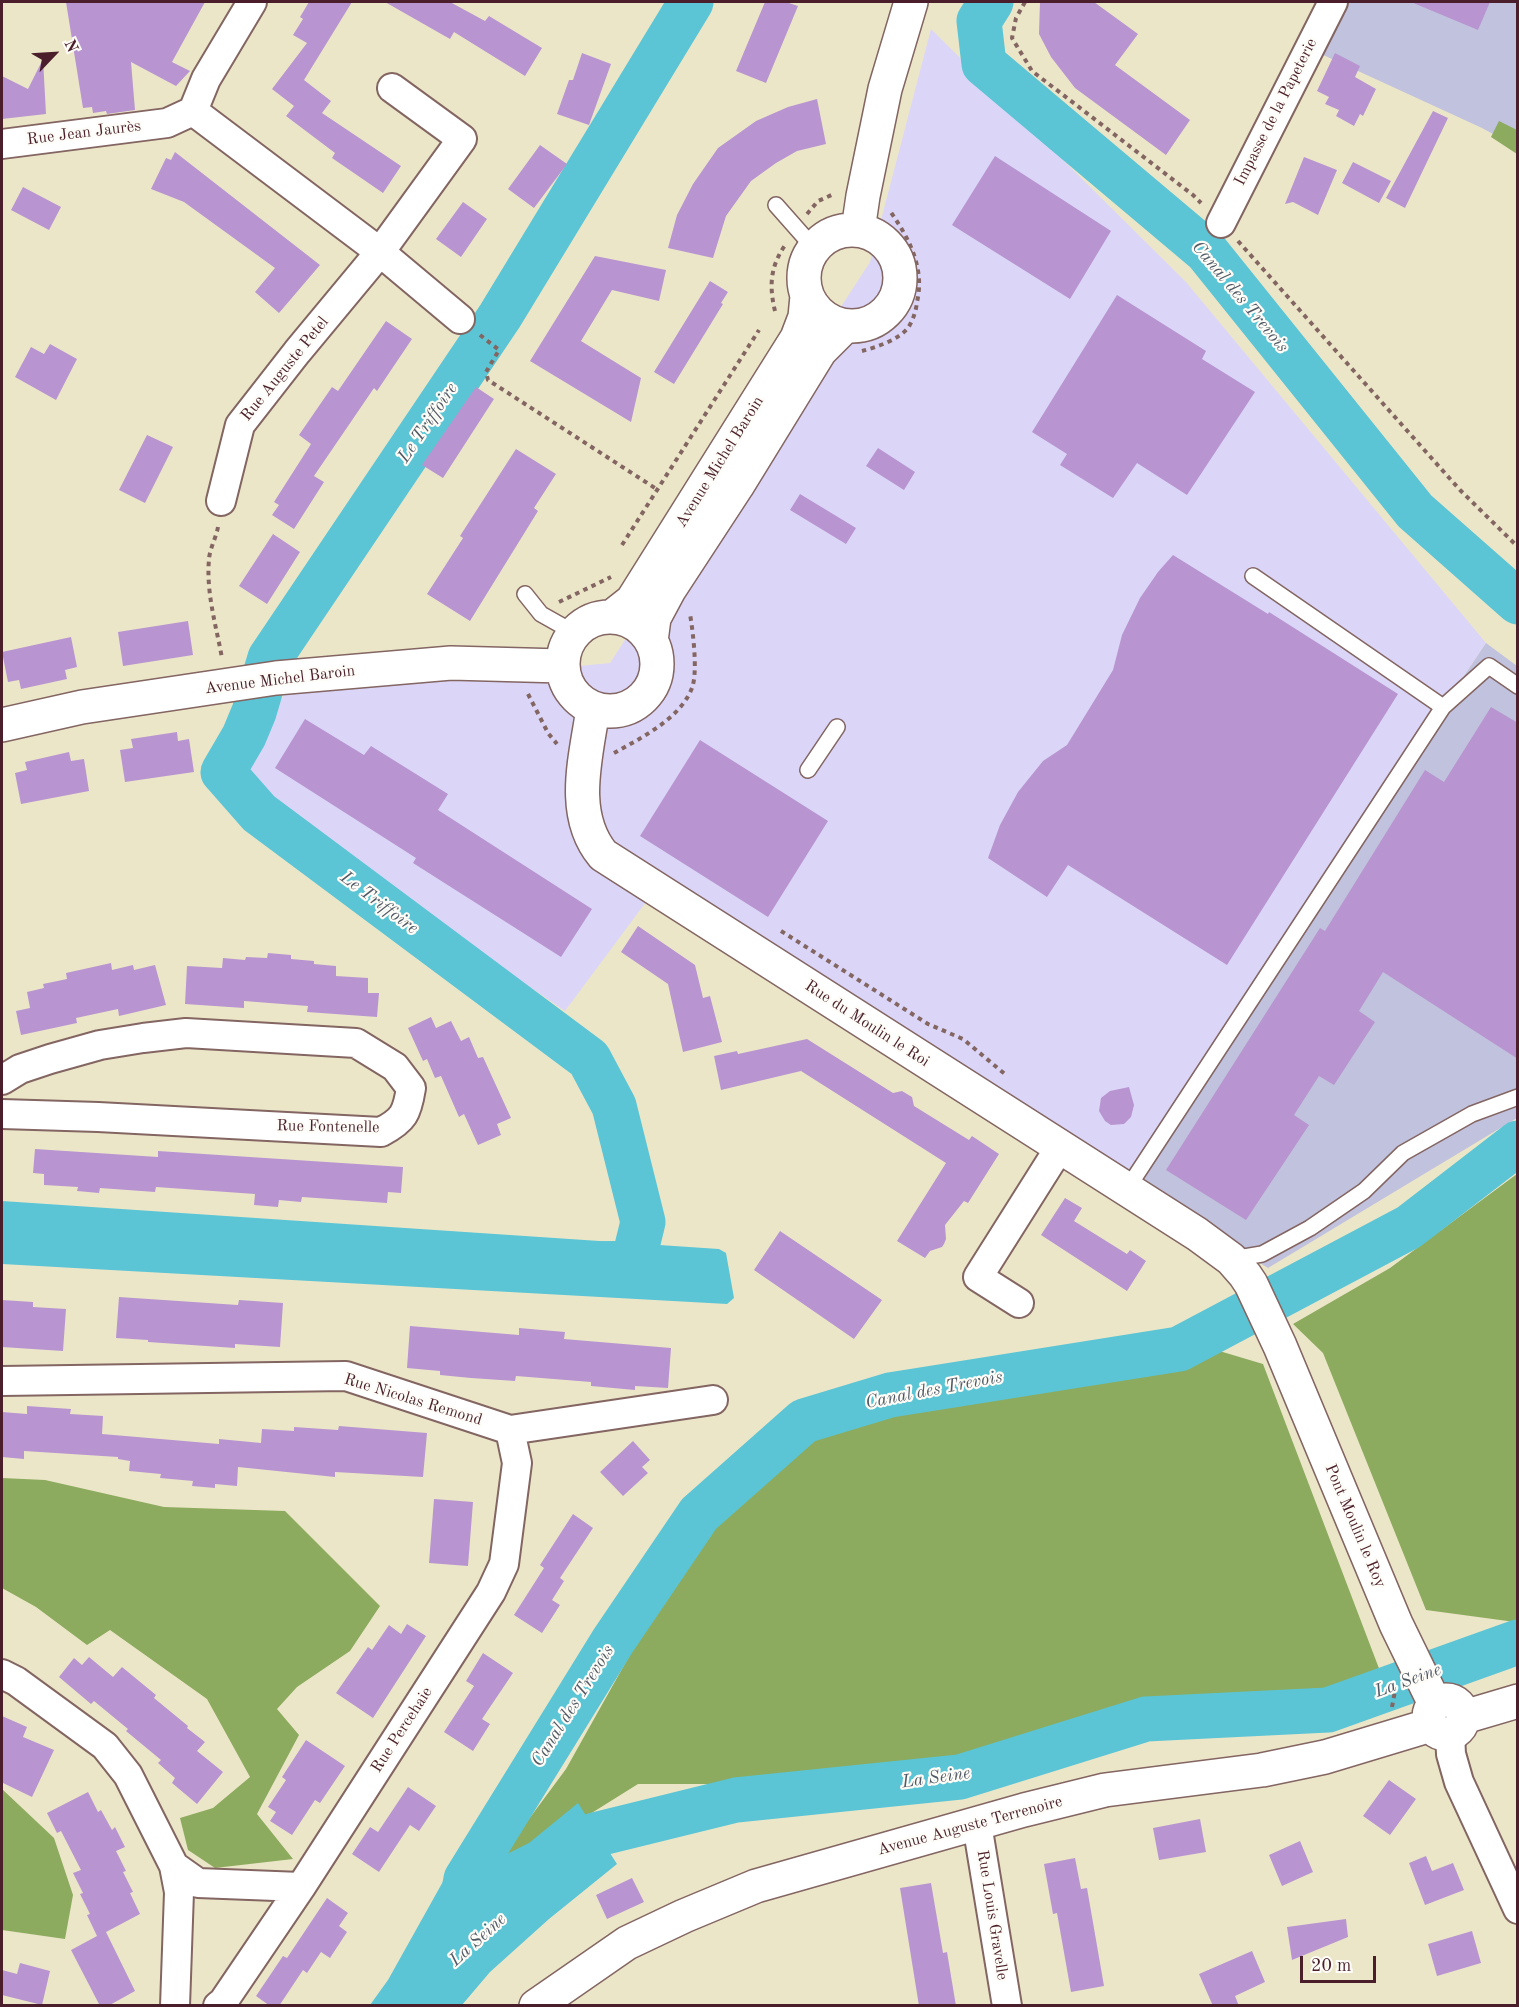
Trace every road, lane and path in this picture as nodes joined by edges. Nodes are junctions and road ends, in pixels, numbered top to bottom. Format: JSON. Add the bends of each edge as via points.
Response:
{"nodes":[{"id":1,"x":252,"y":2,"type":"edge"},
{"id":2,"x":911,"y":2,"type":"edge"},
{"id":3,"x":1025,"y":2,"type":"edge"},
{"id":4,"x":1333,"y":2,"type":"edge"},
{"id":5,"x":392,"y":88,"type":"dead end"},
{"id":6,"x":193,"y":111,"type":"junction"},
{"id":7,"x":2,"y":144,"type":"edge"},
{"id":8,"x":776,"y":204,"type":"dead end"},
{"id":9,"x":890,"y":210,"type":"dead end"},
{"id":10,"x":1221,"y":223,"type":"junction"},
{"id":11,"x":858,"y":230,"type":"junction"},
{"id":12,"x":814,"y":248,"type":"junction"},
{"id":13,"x":380,"y":252,"type":"junction"},
{"id":14,"x":807,"y":296,"type":"junction"},
{"id":15,"x":466,"y":324,"type":"joint"},
{"id":16,"x":759,"y":330,"type":"dead end"},
{"id":17,"x":849,"y":340,"type":"junction"},
{"id":18,"x":658,"y":490,"type":"junction"},
{"id":19,"x":221,"y":501,"type":"joint"},
{"id":20,"x":622,"y":545,"type":"dead end"},
{"id":21,"x":1518,"y":547,"type":"edge"},
{"id":22,"x":1253,"y":576,"type":"dead end"},
{"id":23,"x":525,"y":594,"type":"dead end"},
{"id":24,"x":689,"y":610,"type":"dead end"},
{"id":25,"x":613,"y":616,"type":"junction"},
{"id":26,"x":573,"y":632,"type":"junction"},
{"id":27,"x":651,"y":640,"type":"junction"},
{"id":28,"x":562,"y":666,"type":"junction"},
{"id":29,"x":232,"y":685,"type":"junction"},
{"id":30,"x":1518,"y":686,"type":"edge"},
{"id":31,"x":1443,"y":706,"type":"junction"},
{"id":32,"x":593,"y":709,"type":"junction"},
{"id":33,"x":2,"y":725,"type":"edge"},
{"id":34,"x":837,"y":727,"type":"dead end"},
{"id":35,"x":608,"y":758,"type":"dead end"},
{"id":36,"x":808,"y":770,"type":"dead end"},
{"id":37,"x":778,"y":930,"type":"dead end"},
{"id":38,"x":1010,"y":1079,"type":"dead end"},
{"id":39,"x":2,"y":1080,"type":"edge"},
{"id":40,"x":1518,"y":1097,"type":"edge"},
{"id":41,"x":2,"y":1114,"type":"edge"},
{"id":42,"x":1060,"y":1146,"type":"junction"},
{"id":43,"x":1126,"y":1189,"type":"junction"},
{"id":44,"x":1231,"y":1259,"type":"junction"},
{"id":45,"x":1251,"y":1284,"type":"joint"},
{"id":46,"x":1019,"y":1303,"type":"dead end"},
{"id":47,"x":2,"y":1381,"type":"edge"},
{"id":48,"x":713,"y":1400,"type":"dead end"},
{"id":49,"x":510,"y":1430,"type":"junction"},
{"id":50,"x":2,"y":1674,"type":"edge"},
{"id":51,"x":1518,"y":1701,"type":"edge"},
{"id":52,"x":1433,"y":1709,"type":"junction"},
{"id":53,"x":1390,"y":1714,"type":"dead end"},
{"id":54,"x":977,"y":1824,"type":"junction"},
{"id":55,"x":174,"y":1866,"type":"junction"},
{"id":56,"x":301,"y":1887,"type":"junction"},
{"id":57,"x":1518,"y":1909,"type":"edge"},
{"id":58,"x":175,"y":2006,"type":"edge"},
{"id":59,"x":218,"y":2006,"type":"edge"},
{"id":60,"x":536,"y":2006,"type":"edge"},
{"id":61,"x":1007,"y":2006,"type":"edge"}],
"edges":[{"from":1,"to":6,"type":"street","via":[[206,79]]},
{"from":2,"to":11,"type":"street","via":[[885,89]]},
{"from":3,"to":10,"type":"path","via":[[1016,18],[1012,38],[1032,71],[1193,195]]},
{"from":4,"to":10,"type":"street","name":"Impasse de la Papeterie"},
{"from":5,"to":13,"type":"street","name":"Rue Auguste Petel","via":[[462,139]]},
{"from":6,"to":7,"type":"street","name":"Rue Jean Jaurès","via":[[167,123]]},
{"from":6,"to":13,"type":"street"},
{"from":8,"to":12,"type":"lane"},
{"from":9,"to":17,"type":"path","via":[[911,245],[921,280],[915,315],[907,329],[874,348]]},
{"from":10,"to":21,"type":"path","via":[[1460,490]]},
{"from":11,"to":12,"type":"street","via":[[826,237]]},
{"from":11,"to":17,"type":"street","via":[[883,241],[894,255],[900,286],[886,313],[861,326]]},
{"from":12,"to":14,"type":"street","via":[[805,265]]},
{"from":13,"to":15,"type":"street"},
{"from":13,"to":19,"type":"street","name":"Rue Auguste Petel","via":[[240,425]]},
{"from":14,"to":17,"type":"street","via":[[816,311]]},
{"from":14,"to":25,"type":"street","name":"Avenue Michel Baroin","via":[[798,338],[632,601]]},
{"from":15,"to":18,"type":"path","via":[[500,350],[486,372],[488,380]]},
{"from":16,"to":18,"type":"path"},
{"from":17,"to":27,"type":"street","name":"Avenue Michel Baroin","via":[[820,351],[669,590],[654,618]]},
{"from":18,"to":20,"type":"path"},
{"from":19,"to":29,"type":"path","via":[[208,579],[212,612]]},
{"from":22,"to":31,"type":"lane"},
{"from":23,"to":26,"type":"lane","via":[[541,614]]},
{"from":24,"to":35,"type":"path","via":[[694,666],[693,686],[685,702],[660,725]]},
{"from":25,"to":26,"type":"street","via":[[593,619]]},
{"from":25,"to":27,"type":"street","via":[[627,619]]},
{"from":26,"to":28,"type":"street","via":[[564,650]]},
{"from":27,"to":32,"type":"street","via":[[657,666],[653,683],[642,699],[628,708],[607,712]]},
{"from":28,"to":29,"type":"street","name":"Avenue Michel Baroin","via":[[451,663]]},
{"from":28,"to":32,"type":"street","via":[[567,685],[579,701]]},
{"from":29,"to":33,"type":"street","name":"Avenue Michel Baroin","via":[[82,707]]},
{"from":30,"to":31,"type":"lane","via":[[1490,666]]},
{"from":31,"to":43,"type":"lane"},
{"from":32,"to":42,"type":"street","name":"Rue du Moulin le Roi","via":[[582,804],[586,824],[603,855]]},
{"from":34,"to":36,"type":"lane"},
{"from":37,"to":38,"type":"path","via":[[928,1024],[963,1039]]},
{"from":39,"to":41,"type":"street","name":"Rue Fontenelle","via":[[20,1069],[90,1048],[186,1033],[356,1044],[395,1068],[411,1088],[407,1111],[396,1124],[381,1132]]},
{"from":40,"to":44,"type":"lane","via":[[1472,1114],[1403,1153],[1364,1191],[1310,1228],[1262,1254]]},
{"from":42,"to":43,"type":"street","name":"Rue du Moulin le Roi"},
{"from":42,"to":46,"type":"street","via":[[978,1277]]},
{"from":43,"to":44,"type":"street","name":"Rue du Moulin le Roi"},
{"from":44,"to":45,"type":"street","name":"Rue du Moulin le Roi"},
{"from":45,"to":52,"type":"street","name":"Pont Moulin le Roy"},
{"from":47,"to":49,"type":"street","name":"Rue Nicolas Remond","via":[[346,1376]]},
{"from":48,"to":49,"type":"street","name":"Rue Nicolas Remond"},
{"from":49,"to":56,"type":"street","name":"Rue Percehaie","via":[[517,1463],[504,1564],[491,1592]]},
{"from":50,"to":55,"type":"street","via":[[105,1746],[128,1775]]},
{"from":51,"to":52,"type":"street","name":"Avenue Auguste Terrenoire"},
{"from":52,"to":53,"type":"path"},
{"from":52,"to":54,"type":"street","name":"Avenue Auguste Terrenoire","via":[[1325,1757],[1262,1770],[1105,1790]]},
{"from":52,"to":57,"type":"street","via":[[1459,1782]]},
{"from":54,"to":60,"type":"street","name":"Avenue Auguste Terrenoire","via":[[746,1890],[627,1943]]},
{"from":54,"to":61,"type":"street","name":"Rue Louis Gravelle"},
{"from":55,"to":56,"type":"street","via":[[198,1883]]},
{"from":55,"to":58,"type":"street","via":[[179,1892]]},
{"from":56,"to":59,"type":"street","name":"Rue Percehaie"}]}
